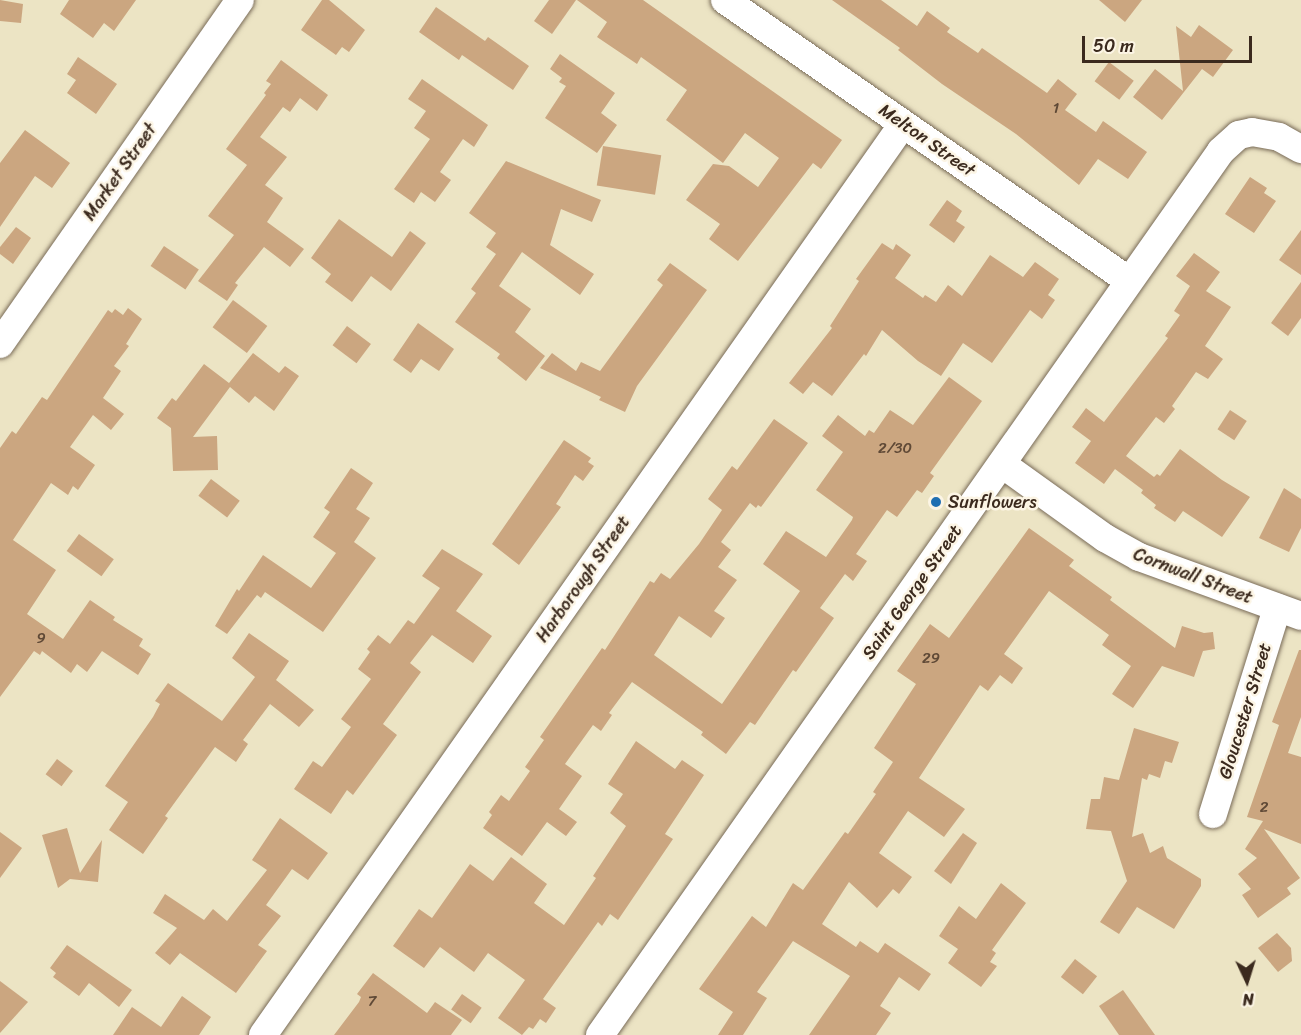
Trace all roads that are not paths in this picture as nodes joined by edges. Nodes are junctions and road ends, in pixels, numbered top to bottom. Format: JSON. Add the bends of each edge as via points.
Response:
{"nodes":[{"id":1,"x":240,"y":0,"type":"edge"},
{"id":2,"x":726,"y":0,"type":"edge"},
{"id":3,"x":903,"y":124,"type":"junction"},
{"id":4,"x":1301,"y":149,"type":"edge"},
{"id":5,"x":1129,"y":281,"type":"junction"},
{"id":6,"x":0,"y":344,"type":"edge"},
{"id":7,"x":1002,"y":465,"type":"junction"},
{"id":8,"x":1289,"y":612,"type":"edge"},
{"id":9,"x":1213,"y":814,"type":"dead end"},
{"id":10,"x":264,"y":1035,"type":"edge"},
{"id":11,"x":600,"y":1035,"type":"edge"}],
"edges":[{"from":1,"to":6,"type":"street","name":"Market Street"},
{"from":2,"to":3,"type":"street","name":"Melton Street"},
{"from":3,"to":5,"type":"street","name":"Melton Street"},
{"from":3,"to":10,"type":"street","name":"Harborough Street"},
{"from":4,"to":5,"type":"street","name":"Saint George Street","via":[[1279,137],[1252,132],[1239,135],[1221,151]]},
{"from":5,"to":7,"type":"street","name":"Saint George Street"},
{"from":7,"to":8,"type":"street","name":"Cornwall Street","via":[[1122,549]]},
{"from":7,"to":11,"type":"street","name":"Saint George Street"},
{"from":8,"to":9,"type":"street","name":"Gloucester Street"}]}
